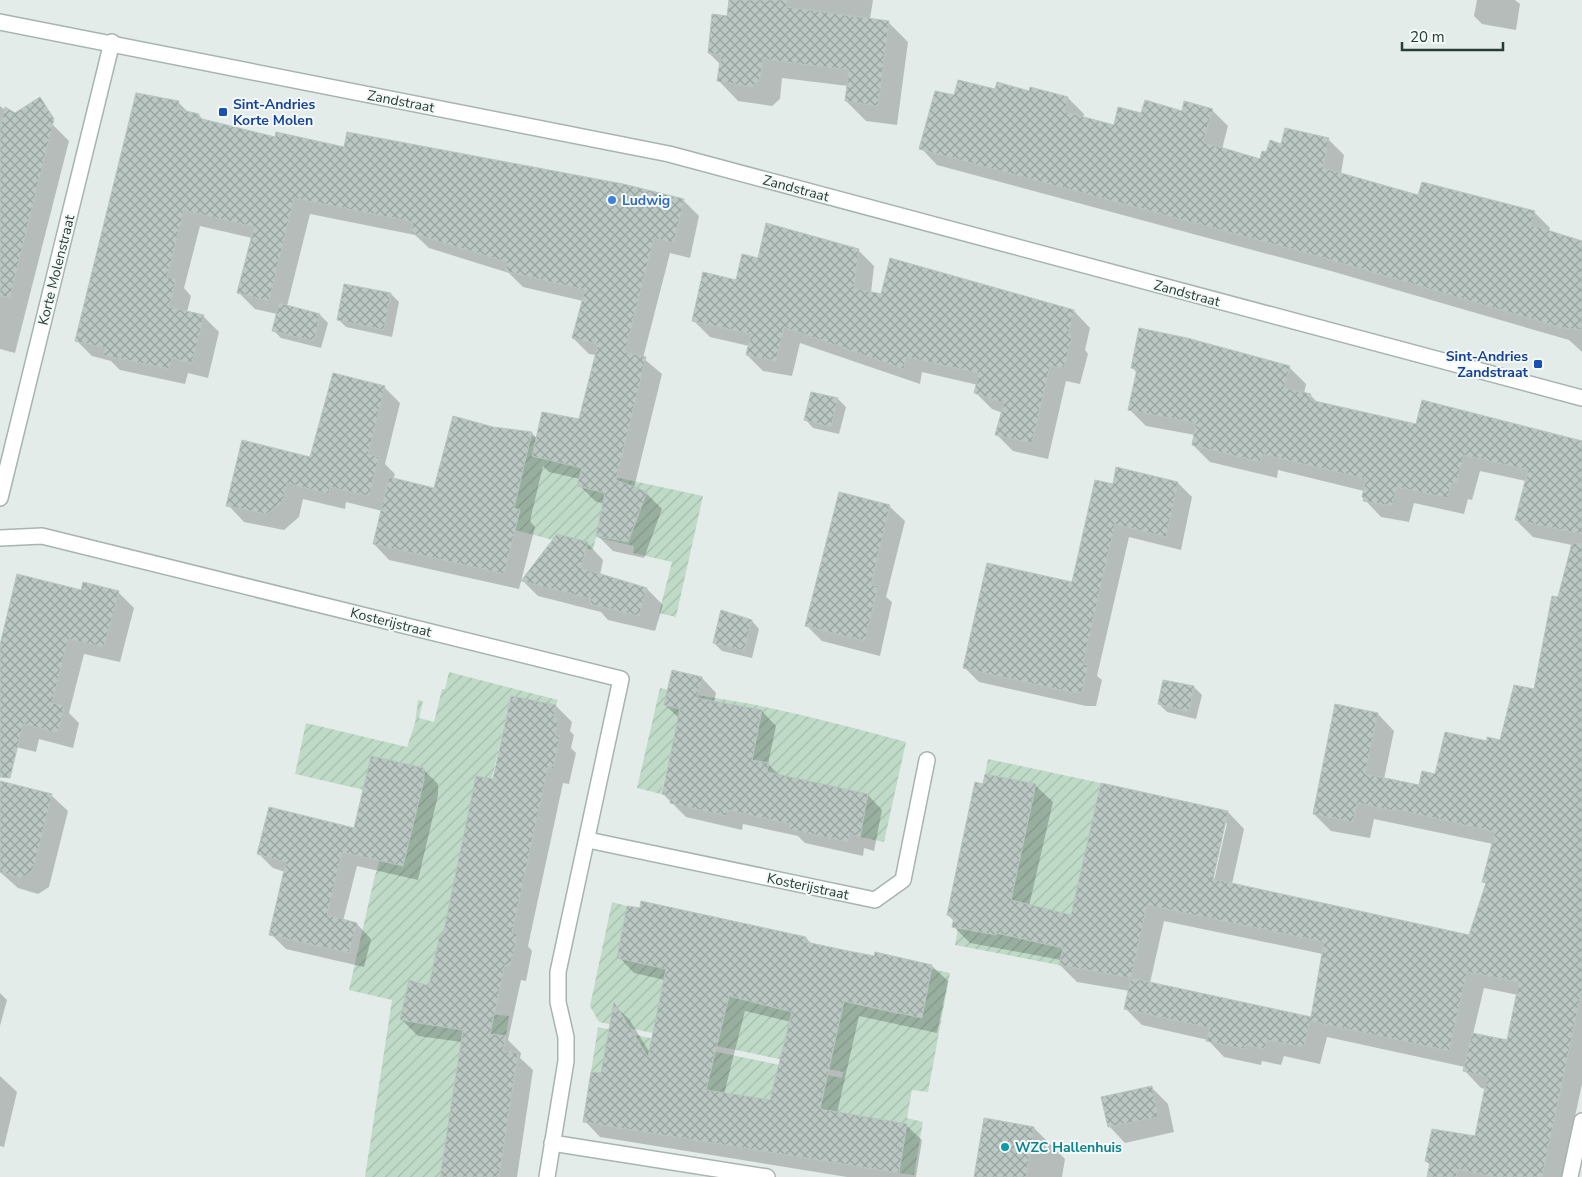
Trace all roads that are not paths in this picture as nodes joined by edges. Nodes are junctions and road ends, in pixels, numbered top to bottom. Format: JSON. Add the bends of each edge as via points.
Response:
{"nodes":[{"id":1,"x":0,"y":22,"type":"edge"},
{"id":2,"x":112,"y":42,"type":"junction"},
{"id":3,"x":1582,"y":398,"type":"edge"},
{"id":4,"x":0,"y":498,"type":"edge"},
{"id":5,"x":0,"y":538,"type":"edge"},
{"id":6,"x":927,"y":760,"type":"dead end"},
{"id":7,"x":588,"y":840,"type":"junction"},
{"id":8,"x":1582,"y":1121,"type":"edge"},
{"id":9,"x":552,"y":1144,"type":"junction"},
{"id":10,"x":547,"y":1177,"type":"edge"},
{"id":11,"x":767,"y":1177,"type":"edge"},
{"id":12,"x":1570,"y":1177,"type":"edge"}],
"edges":[{"from":1,"to":2,"type":"street","name":"Zandstraat"},
{"from":2,"to":3,"type":"street","name":"Zandstraat","via":[[669,154]]},
{"from":2,"to":4,"type":"street","name":"Korte Molenstraat"},
{"from":5,"to":7,"type":"street","name":"Kosterijstraat","via":[[42,536],[621,679]]},
{"from":6,"to":7,"type":"street","name":"Kosterijstraat","via":[[903,880],[875,900]]},
{"from":7,"to":9,"type":"street","name":"Kosterijstraat","via":[[558,972],[558,1002],[566,1037],[566,1061]]},
{"from":8,"to":12,"type":"street"},
{"from":9,"to":10,"type":"street","name":"Kosterijstraat"},
{"from":9,"to":11,"type":"street"}]}
